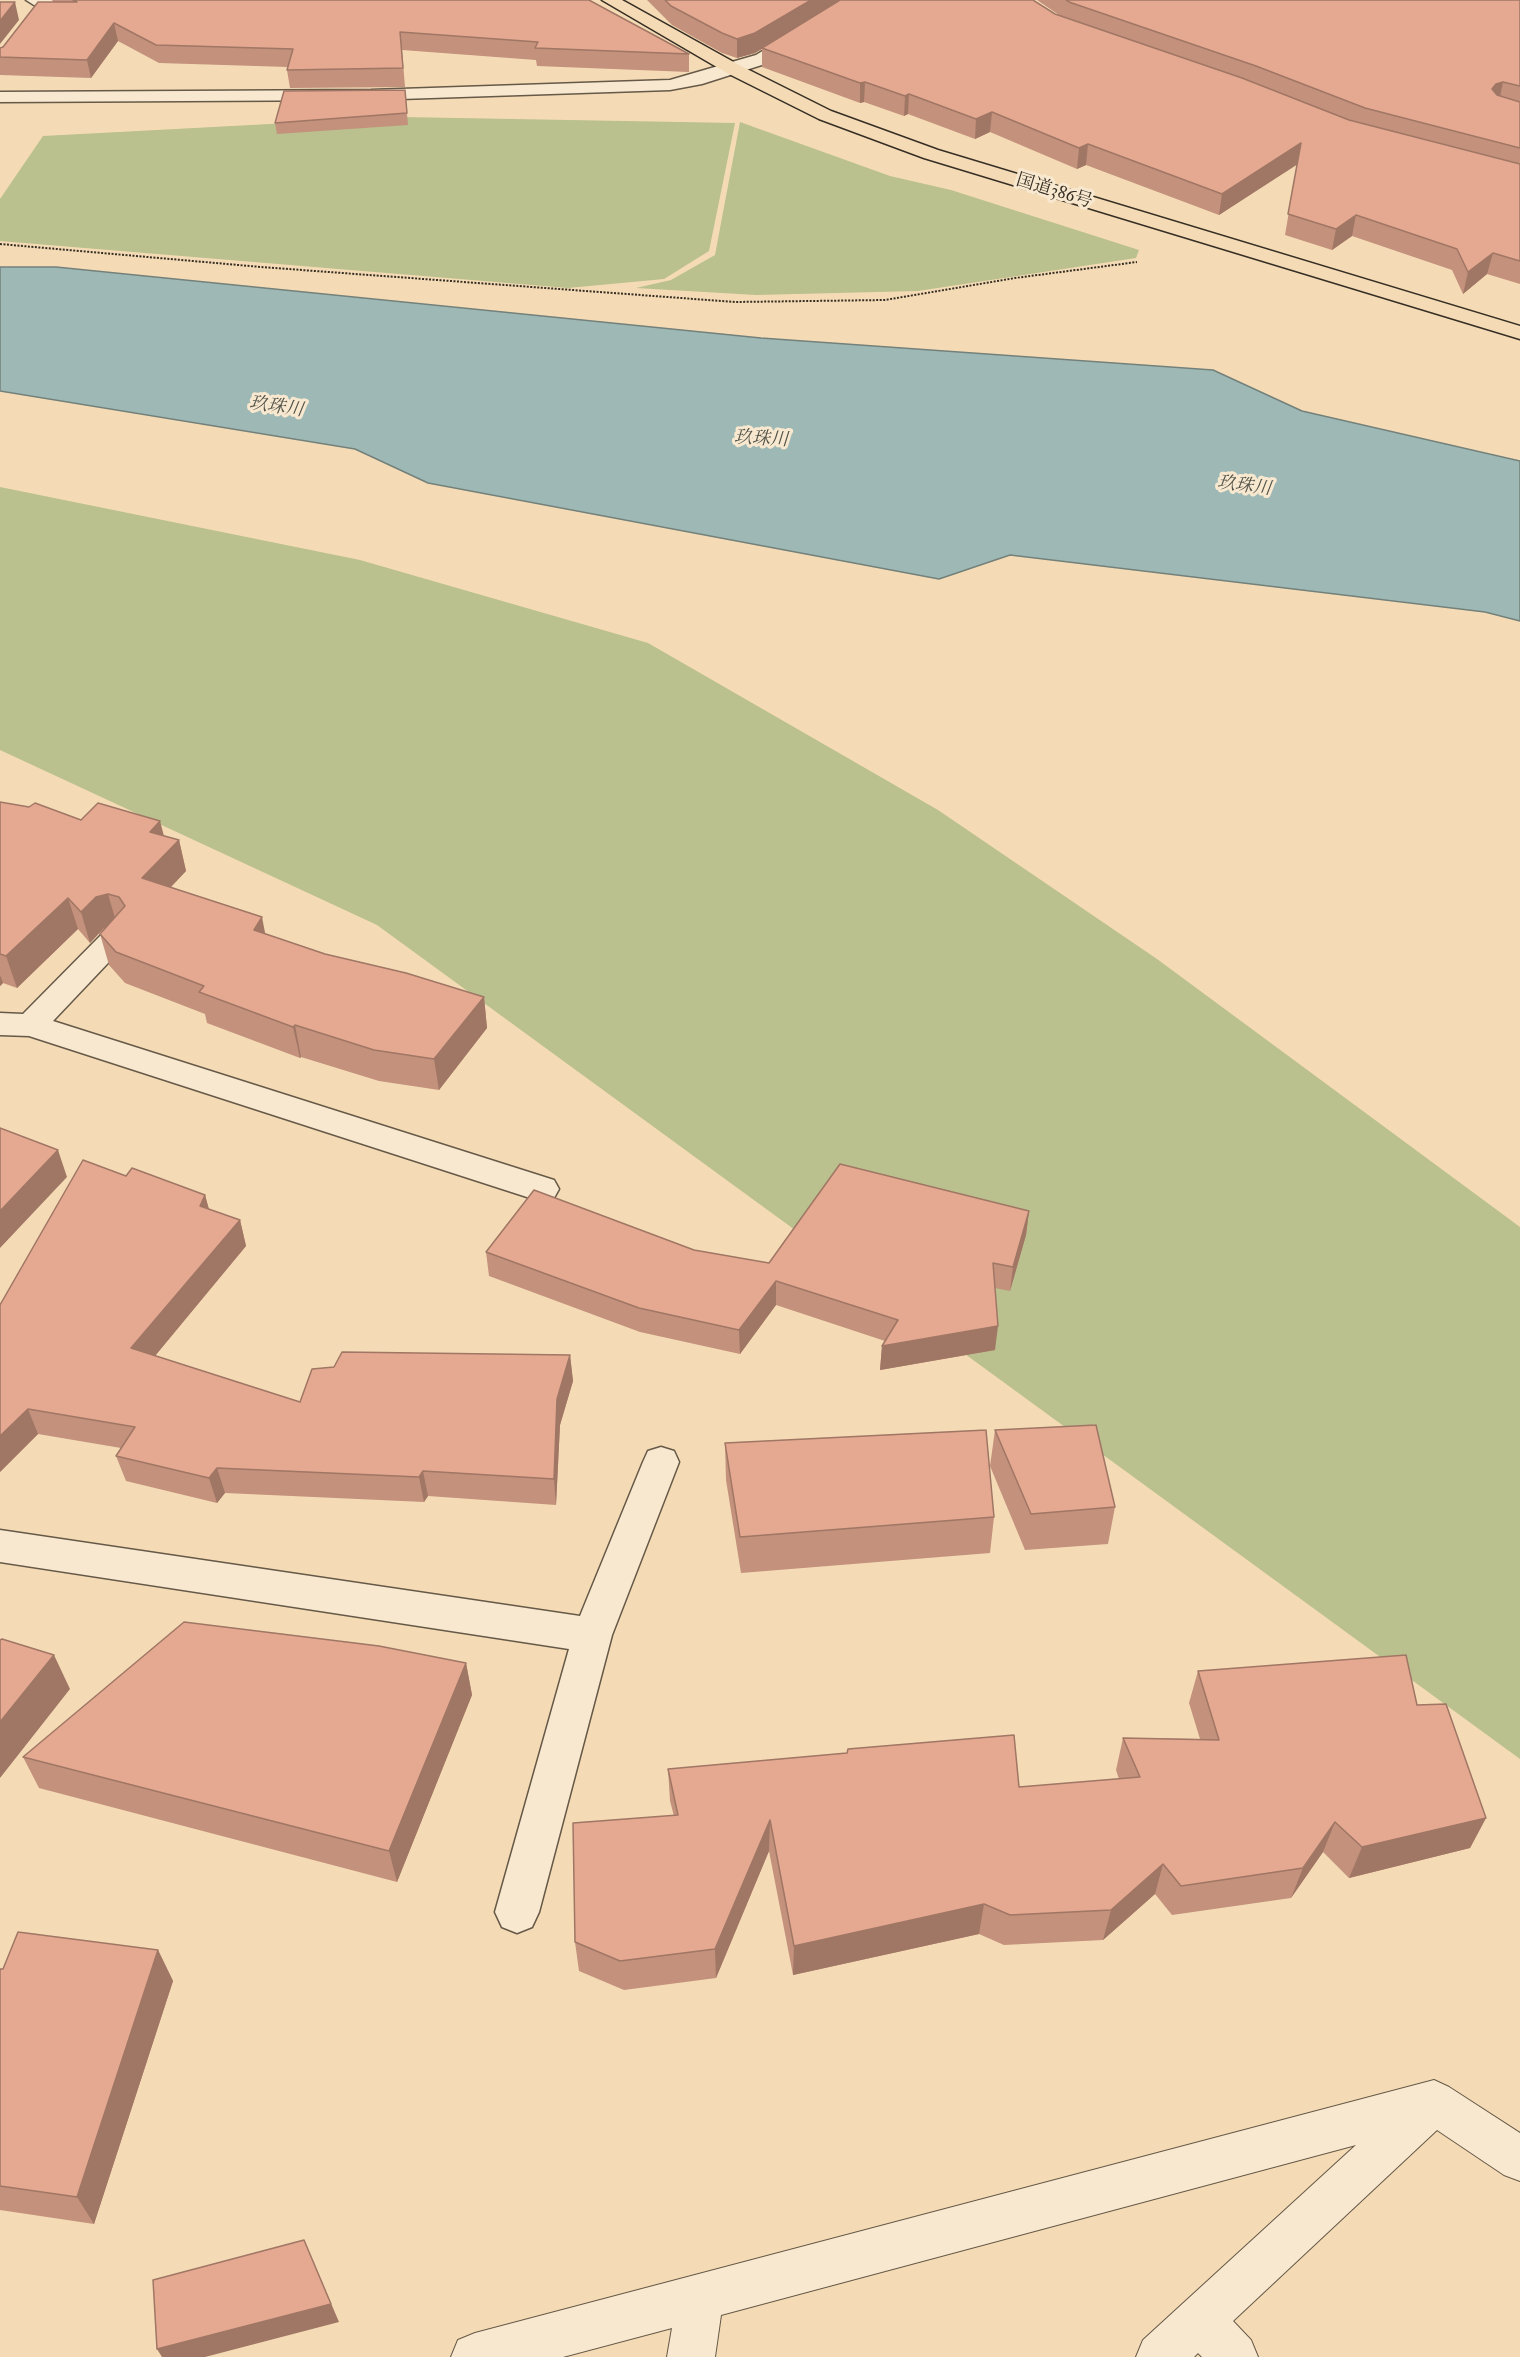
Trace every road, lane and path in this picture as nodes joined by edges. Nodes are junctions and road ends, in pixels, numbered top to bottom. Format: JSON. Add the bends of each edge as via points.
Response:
{"nodes":[{"id":1,"x":610,"y":0,"type":"edge"},
{"id":2,"x":858,"y":0,"type":"edge"},
{"id":3,"x":45,"y":1,"type":"edge"},
{"id":4,"x":32,"y":18,"type":"edge"},
{"id":5,"x":733,"y":69,"type":"junction"},
{"id":6,"x":0,"y":97,"type":"edge"},
{"id":7,"x":0,"y":244,"type":"edge"},
{"id":8,"x":1139,"y":261,"type":"dead end"},
{"id":9,"x":1520,"y":333,"type":"edge"},
{"id":10,"x":116,"y":937,"type":"edge"},
{"id":11,"x":15,"y":1025,"type":"edge"},
{"id":12,"x":542,"y":1189,"type":"dead end"},
{"id":13,"x":661,"y":1462,"type":"dead end"},
{"id":14,"x":0,"y":1546,"type":"edge"},
{"id":15,"x":592,"y":1635,"type":"junction"},
{"id":16,"x":517,"y":1912,"type":"dead end"},
{"id":17,"x":1434,"y":2102,"type":"junction"},
{"id":18,"x":1520,"y":2158,"type":"edge"},
{"id":19,"x":700,"y":2297,"type":"junction"},
{"id":20,"x":1199,"y":2320,"type":"junction"},
{"id":21,"x":475,"y":2357,"type":"edge"},
{"id":22,"x":691,"y":2357,"type":"edge"},
{"id":23,"x":1160,"y":2357,"type":"edge"},
{"id":24,"x":1234,"y":2357,"type":"edge"}],
"edges":[{"from":1,"to":5,"type":"highway","name":"国道386号"},
{"from":2,"to":5,"type":"street","via":[[762,58]]},
{"from":3,"to":4,"type":"street"},
{"from":5,"to":6,"type":"street","via":[[670,86],[371,95]]},
{"from":5,"to":9,"type":"highway","name":"国道386号","via":[[825,115],[931,154]]},
{"from":7,"to":8,"type":"path","via":[[735,302],[885,300]]},
{"from":10,"to":11,"type":"street"},
{"from":11,"to":12,"type":"street"},
{"from":13,"to":15,"type":"street"},
{"from":14,"to":15,"type":"street"},
{"from":15,"to":16,"type":"street"},
{"from":17,"to":18,"type":"lane"},
{"from":17,"to":19,"type":"lane"},
{"from":17,"to":20,"type":"lane"},
{"from":19,"to":21,"type":"lane"},
{"from":19,"to":22,"type":"lane"},
{"from":20,"to":23,"type":"lane"},
{"from":20,"to":24,"type":"lane"}]}
